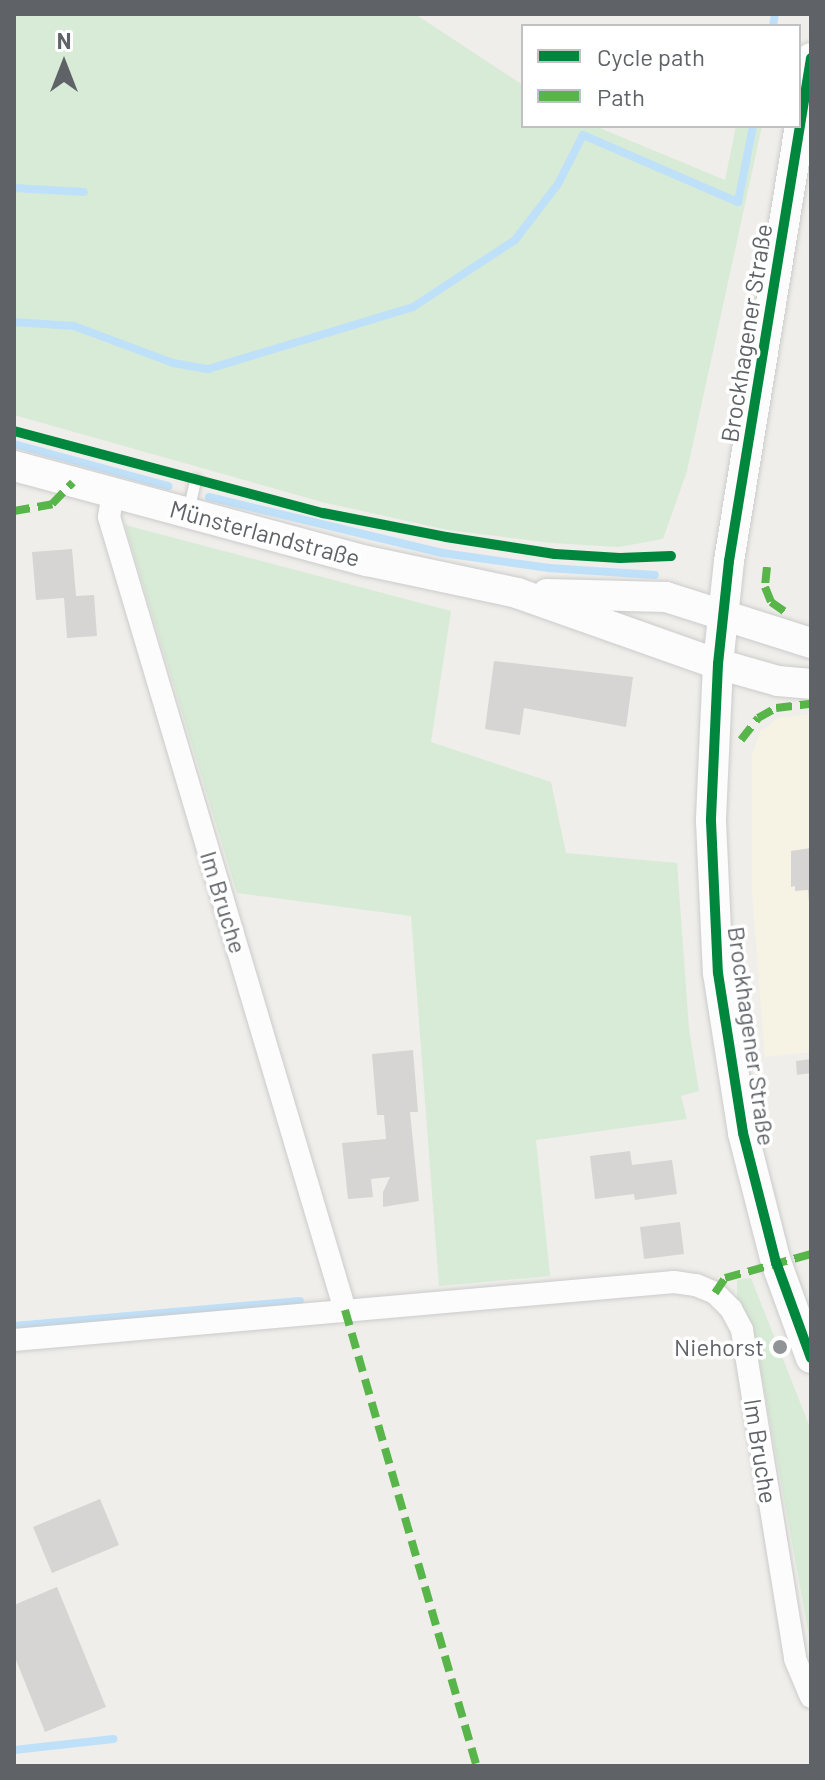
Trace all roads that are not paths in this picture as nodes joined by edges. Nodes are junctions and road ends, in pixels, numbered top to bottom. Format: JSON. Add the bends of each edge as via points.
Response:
{"nodes":[{"id":1,"x":811,"y":58,"type":"edge"},
{"id":2,"x":801,"y":120,"type":"edge"},
{"id":3,"x":800,"y":128,"type":"edge"},
{"id":4,"x":14,"y":466,"type":"edge"},
{"id":5,"x":195,"y":480,"type":"dead end"},
{"id":6,"x":113,"y":492,"type":"junction"},
{"id":7,"x":188,"y":512,"type":"junction"},
{"id":8,"x":517,"y":593,"type":"junction"},
{"id":9,"x":722,"y":614,"type":"junction"},
{"id":10,"x":811,"y":643,"type":"edge"},
{"id":11,"x":718,"y":664,"type":"junction"},
{"id":12,"x":811,"y":684,"type":"edge"},
{"id":13,"x":345,"y":1310,"type":"junction"},
{"id":14,"x":14,"y":1340,"type":"edge"},
{"id":15,"x":811,"y":1358,"type":"edge"},
{"id":16,"x":811,"y":1697,"type":"edge"}],
"edges":[{"from":1,"to":2,"type":"main road","name":"Brockhagener Straße"},
{"from":3,"to":9,"type":"main road","name":"Brockhagener Straße"},
{"from":4,"to":6,"type":"main road","name":"Münsterlandstraße"},
{"from":5,"to":7,"type":"lane"},
{"from":6,"to":7,"type":"main road","name":"Münsterlandstraße"},
{"from":6,"to":13,"type":"street","name":"Im Bruche","via":[[109,517]]},
{"from":7,"to":8,"type":"main road","name":"Münsterlandstraße","via":[[367,561]]},
{"from":8,"to":9,"type":"main road","via":[[666,597]]},
{"from":8,"to":11,"type":"main road"},
{"from":9,"to":10,"type":"main road"},
{"from":9,"to":11,"type":"main road","name":"Brockhagener Straße"},
{"from":11,"to":12,"type":"main road","via":[[778,681]]},
{"from":11,"to":15,"type":"main road","name":"Brockhagener Straße","via":[[711,821],[718,973],[743,1133],[776,1262]]},
{"from":13,"to":14,"type":"street","name":"Im Bruche"},
{"from":13,"to":16,"type":"street","name":"Im Bruche","via":[[674,1282],[715,1293],[742,1330],[795,1659]]}]}
